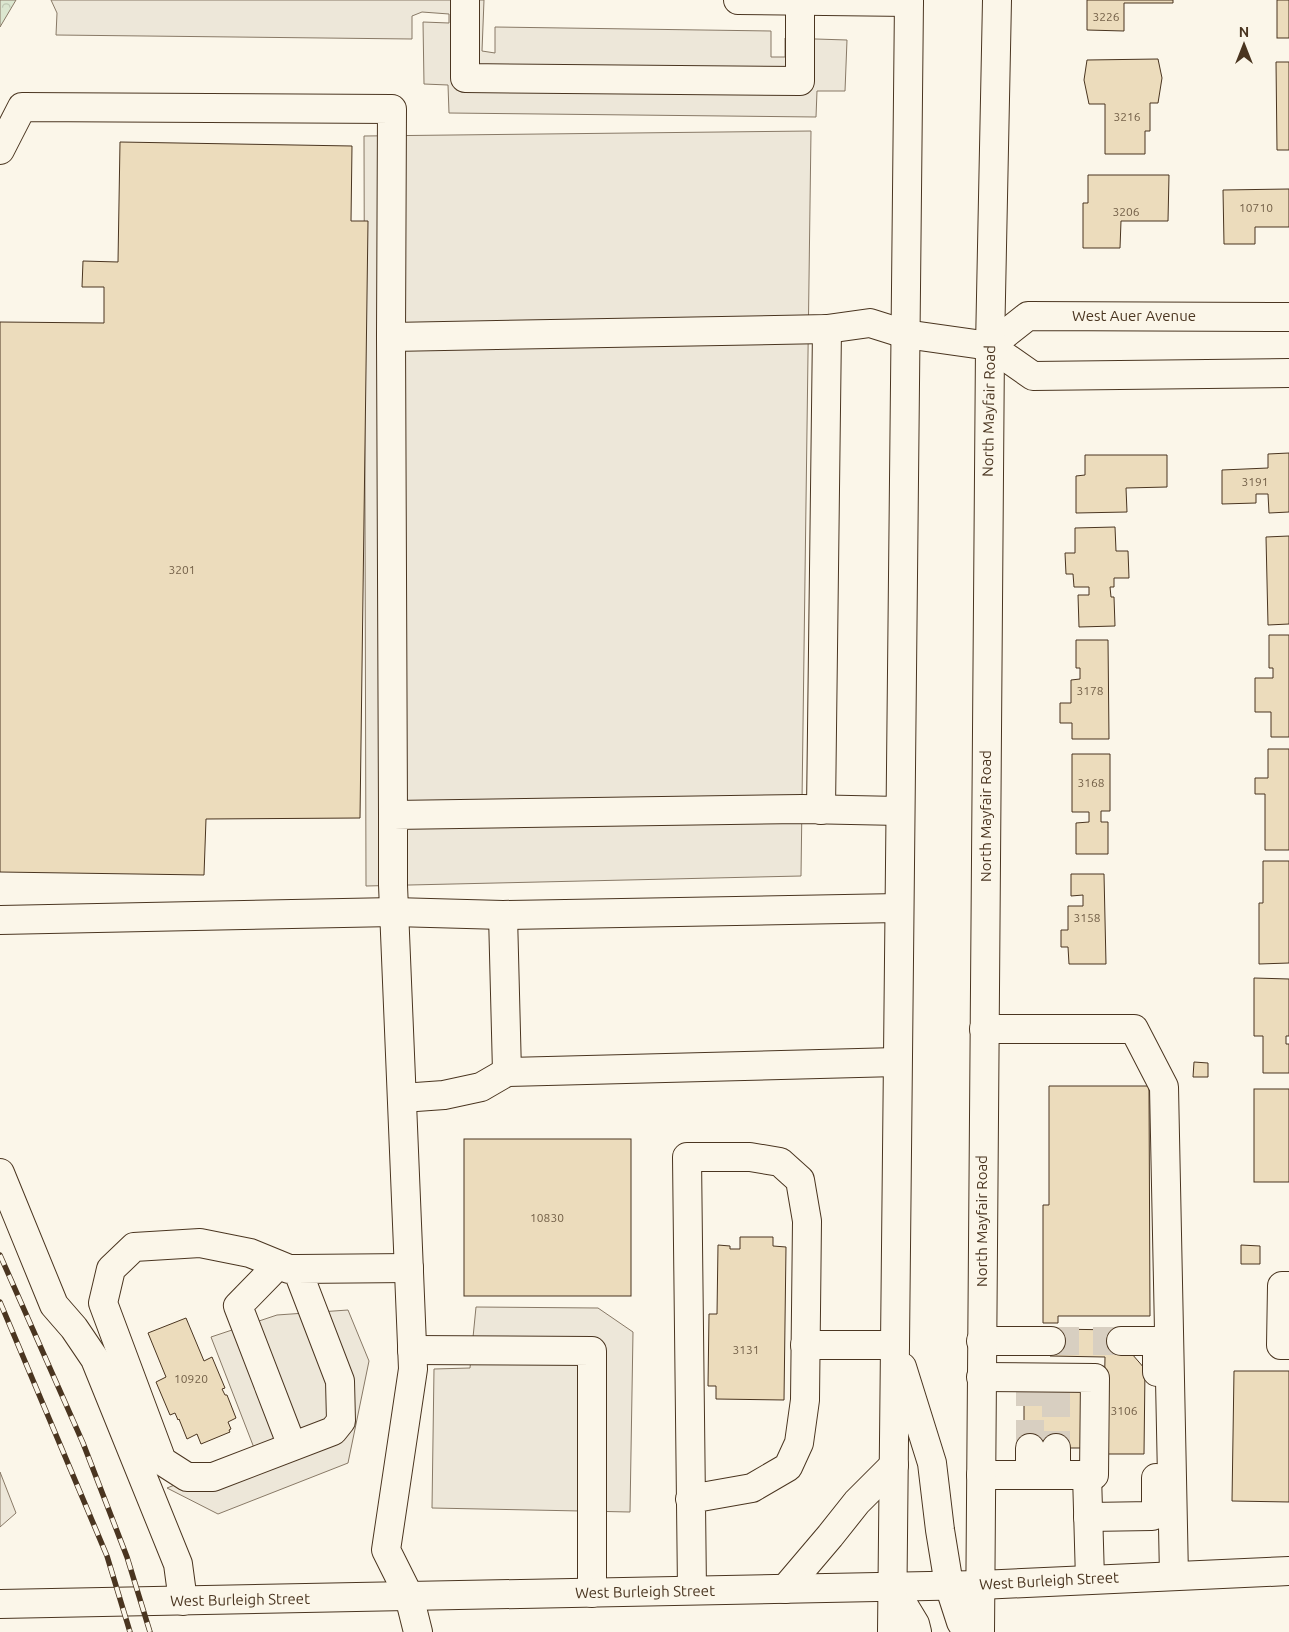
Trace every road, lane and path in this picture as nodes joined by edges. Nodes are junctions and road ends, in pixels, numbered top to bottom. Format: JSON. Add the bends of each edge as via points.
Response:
{"nodes":[{"id":1,"x":465,"y":0,"type":"edge"},
{"id":2,"x":738,"y":0,"type":"edge"},
{"id":3,"x":997,"y":0,"type":"edge"},
{"id":4,"x":800,"y":1,"type":"edge"},
{"id":5,"x":910,"y":1,"type":"edge"},
{"id":6,"x":0,"y":150,"type":"edge"},
{"id":7,"x":1289,"y":317,"type":"edge"},
{"id":8,"x":827,"y":329,"type":"junction"},
{"id":9,"x":905,"y":334,"type":"junction"},
{"id":10,"x":391,"y":337,"type":"junction"},
{"id":11,"x":990,"y":346,"type":"junction"},
{"id":12,"x":1289,"y":374,"type":"edge"},
{"id":13,"x":821,"y":810,"type":"junction"},
{"id":14,"x":900,"y":811,"type":"junction"},
{"id":15,"x":393,"y":816,"type":"junction"},
{"id":16,"x":899,"y":908,"type":"junction"},
{"id":17,"x":394,"y":912,"type":"junction"},
{"id":18,"x":503,"y":915,"type":"junction"},
{"id":19,"x":0,"y":920,"type":"edge"},
{"id":20,"x":984,"y":1029,"type":"junction"},
{"id":21,"x":897,"y":1062,"type":"junction"},
{"id":22,"x":507,"y":1072,"type":"junction"},
{"id":23,"x":402,"y":1098,"type":"junction"},
{"id":24,"x":0,"y":1173,"type":"edge"},
{"id":25,"x":287,"y":1267,"type":"junction"},
{"id":26,"x":409,"y":1268,"type":"junction"},
{"id":27,"x":1289,"y":1286,"type":"edge"},
{"id":28,"x":982,"y":1341,"type":"junction"},
{"id":29,"x":1121,"y":1342,"type":"tunnel mouth"},
{"id":30,"x":895,"y":1344,"type":"junction"},
{"id":31,"x":805,"y":1345,"type":"junction"},
{"id":32,"x":1289,"y":1345,"type":"edge"},
{"id":33,"x":412,"y":1350,"type":"junction"},
{"id":34,"x":981,"y":1377,"type":"junction"},
{"id":35,"x":1043,"y":1383,"type":"junction"},
{"id":36,"x":292,"y":1446,"type":"junction"},
{"id":37,"x":1043,"y":1448,"type":"tunnel mouth"},
{"id":38,"x":894,"y":1465,"type":"junction"},
{"id":39,"x":981,"y":1475,"type":"junction"},
{"id":40,"x":1043,"y":1475,"type":"junction"},
{"id":41,"x":1087,"y":1475,"type":"junction"},
{"id":42,"x":690,"y":1499,"type":"junction"},
{"id":43,"x":1088,"y":1517,"type":"junction"},
{"id":44,"x":1289,"y":1571,"type":"edge"},
{"id":45,"x":1174,"y":1576,"type":"junction"},
{"id":46,"x":1090,"y":1579,"type":"junction"},
{"id":47,"x":949,"y":1585,"type":"junction"},
{"id":48,"x":980,"y":1585,"type":"junction"},
{"id":49,"x":892,"y":1586,"type":"junction"},
{"id":50,"x":785,"y":1589,"type":"junction"},
{"id":51,"x":692,"y":1590,"type":"junction"},
{"id":52,"x":592,"y":1593,"type":"junction"},
{"id":53,"x":408,"y":1596,"type":"junction"},
{"id":54,"x":183,"y":1601,"type":"junction"},
{"id":55,"x":0,"y":1604,"type":"edge"},
{"id":56,"x":418,"y":1632,"type":"edge"},
{"id":57,"x":892,"y":1632,"type":"edge"},
{"id":58,"x":917,"y":1632,"type":"edge"},
{"id":59,"x":967,"y":1632,"type":"edge"},
{"id":60,"x":980,"y":1632,"type":"edge"}],
"edges":[{"from":1,"to":4,"type":"main road","via":[[465,78],[800,81]]},
{"from":2,"to":4,"type":"main road"},
{"from":3,"to":11,"type":"main road","name":"North Mayfair Road"},
{"from":4,"to":5,"type":"main road"},
{"from":5,"to":9,"type":"main road"},
{"from":6,"to":10,"type":"main road","via":[[22,107],[392,108]]},
{"from":7,"to":11,"type":"main road","name":"West Auer Avenue","via":[[1028,316]]},
{"from":8,"to":9,"type":"main road","via":[[870,324]]},
{"from":8,"to":10,"type":"main road"},
{"from":8,"to":13,"type":"main road"},
{"from":9,"to":11,"type":"main road"},
{"from":9,"to":14,"type":"main road"},
{"from":10,"to":15,"type":"main road"},
{"from":11,"to":12,"type":"main road","via":[[1034,376]]},
{"from":11,"to":20,"type":"main road","name":"North Mayfair Road"},
{"from":13,"to":14,"type":"main road"},
{"from":13,"to":15,"type":"main road"},
{"from":14,"to":16,"type":"main road"},
{"from":15,"to":17,"type":"main road"},
{"from":16,"to":18,"type":"main road"},
{"from":16,"to":21,"type":"main road"},
{"from":17,"to":18,"type":"main road"},
{"from":17,"to":19,"type":"main road"},
{"from":17,"to":23,"type":"main road"},
{"from":18,"to":22,"type":"main road"},
{"from":20,"to":28,"type":"main road","name":"North Mayfair Road"},
{"from":20,"to":45,"type":"main road","via":[[1134,1029],[1164,1088]]},
{"from":21,"to":22,"type":"main road"},
{"from":21,"to":30,"type":"main road"},
{"from":22,"to":23,"type":"main road","via":[[481,1087],[444,1095]]},
{"from":23,"to":26,"type":"main road"},
{"from":24,"to":54,"type":"main road","via":[[54,1306],[95,1359],[178,1564]]},
{"from":25,"to":26,"type":"main road"},
{"from":25,"to":36,"type":"main road","via":[[238,1306]]},
{"from":25,"to":36,"type":"main road","via":[[340,1380],[341,1421],[333,1431]]},
{"from":25,"to":36,"type":"main road","via":[[250,1253],[200,1243],[134,1247],[111,1269],[102,1303],[162,1461],[187,1477],[213,1477]]},
{"from":26,"to":33,"type":"main road"},
{"from":27,"to":32,"type":"main road","via":[[1282,1286],[1282,1345]]},
{"from":28,"to":34,"type":"main road","name":"North Mayfair Road"},
{"from":28,"to":35,"type":"main road","via":[[1040,1342]]},
{"from":29,"to":43,"type":"main road","via":[[1157,1341],[1156,1509],[1152,1516]]},
{"from":30,"to":31,"type":"main road"},
{"from":30,"to":38,"type":"main road"},
{"from":30,"to":47,"type":"main road","via":[[932,1463]]},
{"from":31,"to":42,"type":"main road","via":[[805,1400],[799,1443],[788,1467],[752,1488]]},
{"from":31,"to":42,"type":"main road","via":[[807,1221],[800,1180],[780,1162],[750,1157],[687,1157]]},
{"from":33,"to":52,"type":"main road","via":[[592,1351]]},
{"from":33,"to":53,"type":"main road","via":[[413,1369],[386,1550]]},
{"from":34,"to":35,"type":"main road"},
{"from":34,"to":39,"type":"main road","name":"North Mayfair Road"},
{"from":35,"to":41,"type":"main road","via":[[1094,1378],[1094,1475]]},
{"from":37,"to":40,"type":"main road"},
{"from":38,"to":49,"type":"main road"},
{"from":38,"to":50,"type":"main road","via":[[858,1502]]},
{"from":39,"to":40,"type":"main road"},
{"from":39,"to":48,"type":"main road","name":"North Mayfair Road"},
{"from":40,"to":41,"type":"main road"},
{"from":41,"to":43,"type":"main road"},
{"from":42,"to":51,"type":"main road"},
{"from":43,"to":46,"type":"main road"},
{"from":44,"to":45,"type":"main road","name":"West Burleigh Street"},
{"from":45,"to":46,"type":"main road","name":"West Burleigh Street"},
{"from":46,"to":48,"type":"main road","name":"West Burleigh Street"},
{"from":47,"to":48,"type":"main road","name":"West Burleigh Street"},
{"from":47,"to":49,"type":"main road","name":"West Burleigh Street"},
{"from":47,"to":59,"type":"main road"},
{"from":48,"to":60,"type":"main road","name":"North Mayfair Road"},
{"from":49,"to":50,"type":"main road","name":"West Burleigh Street"},
{"from":49,"to":57,"type":"main road"},
{"from":49,"to":58,"type":"main road"},
{"from":50,"to":51,"type":"main road","name":"West Burleigh Street"},
{"from":51,"to":52,"type":"main road","name":"West Burleigh Street"},
{"from":52,"to":53,"type":"main road","name":"West Burleigh Street"},
{"from":53,"to":54,"type":"main road","name":"West Burleigh Street"},
{"from":53,"to":56,"type":"main road"},
{"from":54,"to":55,"type":"main road","name":"West Burleigh Street"}]}
